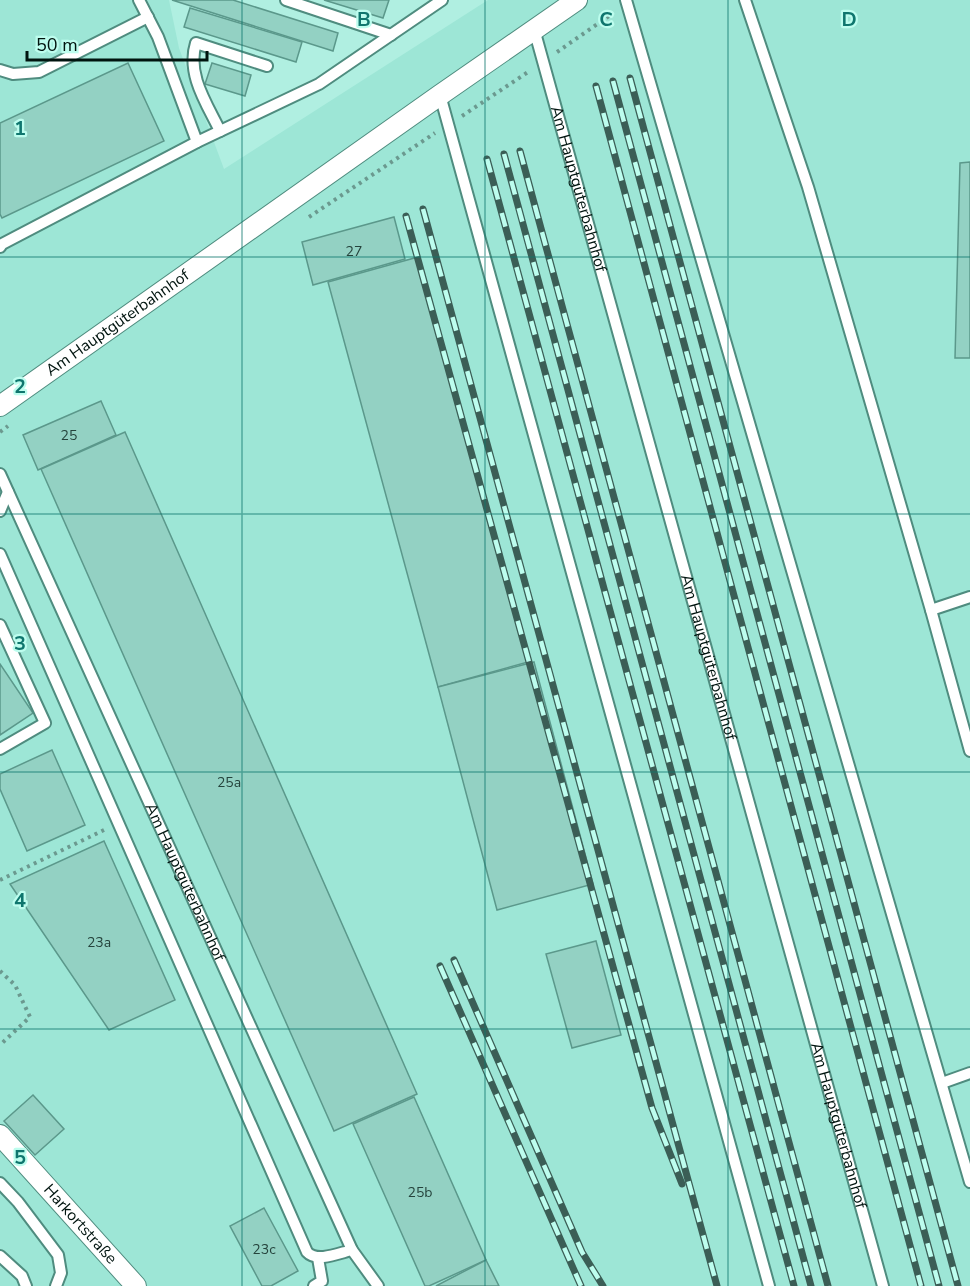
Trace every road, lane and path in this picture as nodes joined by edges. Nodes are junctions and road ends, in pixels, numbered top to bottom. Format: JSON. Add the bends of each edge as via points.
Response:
{"nodes":[{"id":1,"x":139,"y":0,"type":"edge"},
{"id":2,"x":286,"y":0,"type":"edge"},
{"id":3,"x":442,"y":0,"type":"edge"},
{"id":4,"x":577,"y":0,"type":"edge"},
{"id":5,"x":744,"y":0,"type":"edge"},
{"id":6,"x":626,"y":2,"type":"edge"},
{"id":7,"x":148,"y":17,"type":"junction"},
{"id":8,"x":534,"y":29,"type":"junction"},
{"id":9,"x":391,"y":35,"type":"junction"},
{"id":10,"x":544,"y":61,"type":"junction"},
{"id":11,"x":267,"y":66,"type":"dead end"},
{"id":12,"x":0,"y":70,"type":"edge"},
{"id":13,"x":440,"y":95,"type":"junction"},
{"id":14,"x":449,"y":126,"type":"junction"},
{"id":15,"x":220,"y":131,"type":"junction"},
{"id":16,"x":197,"y":142,"type":"junction"},
{"id":17,"x":302,"y":222,"type":"dead end"},
{"id":18,"x":0,"y":247,"type":"edge"},
{"id":19,"x":0,"y":406,"type":"edge"},
{"id":20,"x":9,"y":425,"type":"dead end"},
{"id":21,"x":0,"y":432,"type":"edge"},
{"id":22,"x":0,"y":474,"type":"edge"},
{"id":23,"x":8,"y":492,"type":"junction"},
{"id":24,"x":0,"y":511,"type":"edge"},
{"id":25,"x":0,"y":554,"type":"edge"},
{"id":26,"x":970,"y":597,"type":"edge"},
{"id":27,"x":931,"y":610,"type":"junction"},
{"id":28,"x":0,"y":626,"type":"edge"},
{"id":29,"x":0,"y":749,"type":"edge"},
{"id":30,"x":970,"y":751,"type":"edge"},
{"id":31,"x":118,"y":824,"type":"junction"},
{"id":32,"x":0,"y":880,"type":"edge"},
{"id":33,"x":0,"y":971,"type":"edge"},
{"id":34,"x":0,"y":1045,"type":"edge"},
{"id":35,"x":970,"y":1073,"type":"edge"},
{"id":36,"x":942,"y":1083,"type":"junction"},
{"id":37,"x":0,"y":1134,"type":"edge"},
{"id":38,"x":970,"y":1182,"type":"edge"},
{"id":39,"x":0,"y":1183,"type":"edge"},
{"id":40,"x":352,"y":1250,"type":"junction"},
{"id":41,"x":0,"y":1256,"type":"edge"},
{"id":42,"x":318,"y":1258,"type":"junction"},
{"id":43,"x":26,"y":1286,"type":"edge"},
{"id":44,"x":56,"y":1286,"type":"edge"},
{"id":45,"x":136,"y":1286,"type":"edge"},
{"id":46,"x":314,"y":1286,"type":"edge"},
{"id":47,"x":378,"y":1286,"type":"edge"},
{"id":48,"x":769,"y":1286,"type":"edge"},
{"id":49,"x":883,"y":1286,"type":"edge"}],
"edges":[{"from":1,"to":7,"type":"lane"},
{"from":2,"to":9,"type":"lane"},
{"from":3,"to":9,"type":"lane"},
{"from":4,"to":8,"type":"street","name":"Am Hauptgüterbahnhof"},
{"from":5,"to":27,"type":"lane","via":[[808,187]]},
{"from":6,"to":10,"type":"path"},
{"from":6,"to":36,"type":"lane"},
{"from":7,"to":12,"type":"lane","via":[[39,72],[13,74]]},
{"from":7,"to":16,"type":"lane"},
{"from":8,"to":10,"type":"lane","name":"Am Hauptgüterbahnhof"},
{"from":8,"to":13,"type":"street","name":"Am Hauptgüterbahnhof"},
{"from":9,"to":15,"type":"lane","via":[[319,84]]},
{"from":10,"to":14,"type":"path"},
{"from":10,"to":49,"type":"lane","name":"Am Hauptgüterbahnhof"},
{"from":11,"to":15,"type":"lane","via":[[196,43],[195,79]]},
{"from":13,"to":14,"type":"lane"},
{"from":13,"to":19,"type":"street","name":"Am Hauptgüterbahnhof"},
{"from":14,"to":17,"type":"path"},
{"from":14,"to":48,"type":"lane"},
{"from":15,"to":16,"type":"lane"},
{"from":16,"to":18,"type":"lane"},
{"from":20,"to":21,"type":"path"},
{"from":22,"to":23,"type":"lane","name":"Am Hauptgüterbahnhof"},
{"from":23,"to":24,"type":"lane"},
{"from":23,"to":40,"type":"lane","name":"Am Hauptgüterbahnhof"},
{"from":25,"to":31,"type":"lane"},
{"from":26,"to":27,"type":"lane"},
{"from":27,"to":30,"type":"lane"},
{"from":28,"to":29,"type":"lane","via":[[45,723]]},
{"from":31,"to":32,"type":"path"},
{"from":31,"to":42,"type":"lane","via":[[307,1252]]},
{"from":33,"to":34,"type":"path","via":[[15,985],[30,1017]]},
{"from":35,"to":36,"type":"lane"},
{"from":36,"to":38,"type":"lane"},
{"from":37,"to":45,"type":"street","name":"Harkortstraße"},
{"from":39,"to":44,"type":"lane","via":[[58,1255],[61,1273]]},
{"from":40,"to":42,"type":"lane"},
{"from":40,"to":47,"type":"lane","name":"Am Hauptgüterbahnhof"},
{"from":41,"to":43,"type":"lane","via":[[22,1276]]},
{"from":42,"to":46,"type":"lane","via":[[322,1281]]}]}
